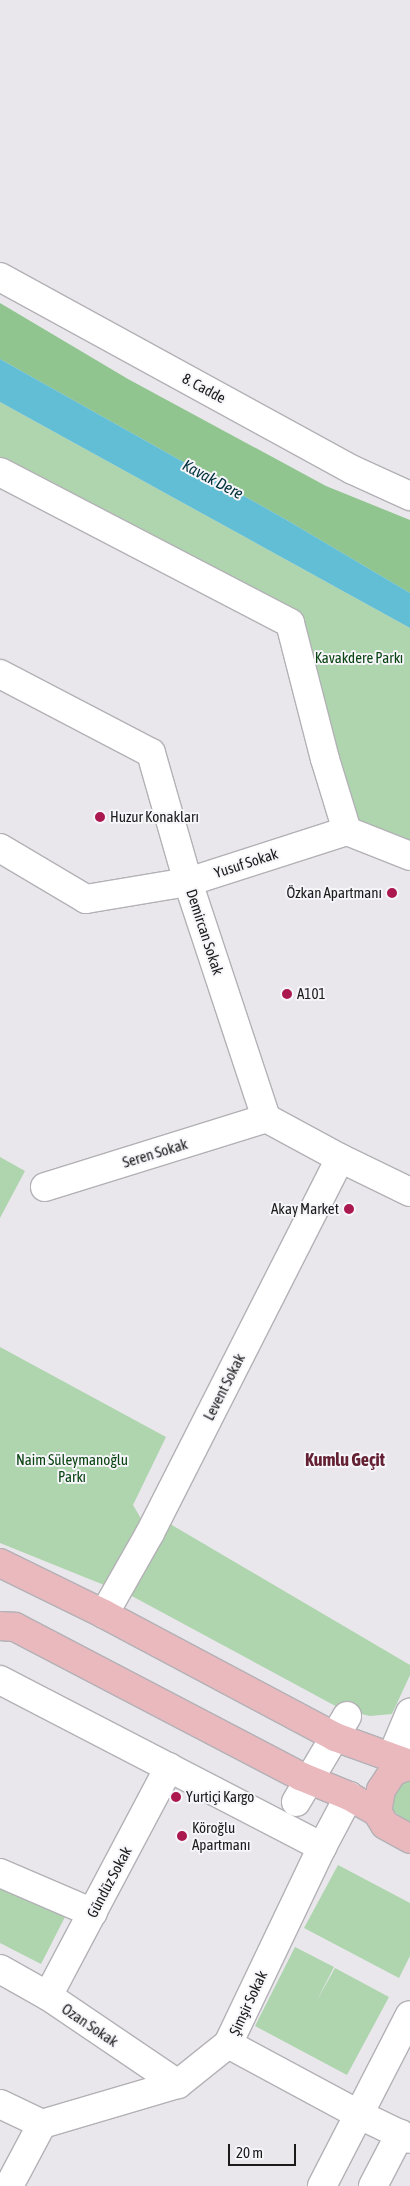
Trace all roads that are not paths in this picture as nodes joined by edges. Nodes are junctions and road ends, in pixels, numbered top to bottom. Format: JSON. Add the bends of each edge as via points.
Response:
{"nodes":[{"id":1,"x":0,"y":277,"type":"edge"},
{"id":2,"x":0,"y":472,"type":"edge"},
{"id":3,"x":410,"y":496,"type":"edge"},
{"id":4,"x":0,"y":674,"type":"edge"},
{"id":5,"x":347,"y":831,"type":"junction"},
{"id":6,"x":0,"y":848,"type":"edge"},
{"id":7,"x":410,"y":856,"type":"edge"},
{"id":8,"x":188,"y":882,"type":"junction"},
{"id":9,"x":266,"y":1118,"type":"junction"},
{"id":10,"x":340,"y":1158,"type":"junction"},
{"id":11,"x":45,"y":1187,"type":"dead end"},
{"id":12,"x":410,"y":1192,"type":"edge"},
{"id":13,"x":0,"y":1563,"type":"edge"},
{"id":14,"x":104,"y":1614,"type":"junction"},
{"id":15,"x":0,"y":1626,"type":"edge"},
{"id":16,"x":0,"y":1680,"type":"edge"},
{"id":17,"x":410,"y":1714,"type":"edge"},
{"id":18,"x":341,"y":1727,"type":"junction"},
{"id":19,"x":404,"y":1762,"type":"edge"},
{"id":20,"x":169,"y":1767,"type":"junction"},
{"id":21,"x":302,"y":1791,"type":"junction"},
{"id":22,"x":350,"y":1796,"type":"junction"},
{"id":23,"x":377,"y":1812,"type":"junction"},
{"id":24,"x":410,"y":1840,"type":"edge"},
{"id":25,"x":322,"y":1846,"type":"junction"},
{"id":26,"x":0,"y":1873,"type":"edge"},
{"id":27,"x":93,"y":1914,"type":"junction"},
{"id":28,"x":0,"y":1969,"type":"edge"},
{"id":29,"x":48,"y":1996,"type":"junction"},
{"id":30,"x":410,"y":2016,"type":"edge"},
{"id":31,"x":228,"y":2044,"type":"junction"},
{"id":32,"x":178,"y":2084,"type":"junction"},
{"id":33,"x":0,"y":2104,"type":"edge"},
{"id":34,"x":360,"y":2115,"type":"junction"},
{"id":35,"x":42,"y":2124,"type":"junction"},
{"id":36,"x":405,"y":2137,"type":"edge"},
{"id":37,"x":9,"y":2186,"type":"edge"},
{"id":38,"x":322,"y":2186,"type":"edge"},
{"id":39,"x":373,"y":2186,"type":"edge"}],
"edges":[{"from":1,"to":3,"type":"street","name":"8. Cadde","via":[[353,470]]},
{"from":2,"to":5,"type":"street","via":[[290,623]]},
{"from":4,"to":8,"type":"street","name":"Demircan Sokak","via":[[151,752]]},
{"from":5,"to":7,"type":"street"},
{"from":5,"to":8,"type":"street","name":"Yusuf Sokak"},
{"from":6,"to":8,"type":"street","name":"Yusuf Sokak","via":[[86,898]]},
{"from":8,"to":9,"type":"street","name":"Demircan Sokak"},
{"from":9,"to":10,"type":"street"},
{"from":9,"to":11,"type":"street","name":"Seren Sokak"},
{"from":10,"to":12,"type":"street"},
{"from":10,"to":14,"type":"street","name":"Levent Sokak","via":[[150,1533]]},
{"from":13,"to":14,"type":"main road"},
{"from":14,"to":18,"type":"main road"},
{"from":15,"to":21,"type":"main road","via":[[15,1627]]},
{"from":16,"to":20,"type":"street"},
{"from":17,"to":19,"type":"street"},
{"from":18,"to":19,"type":"main road"},
{"from":18,"to":21,"type":"street"},
{"from":19,"to":23,"type":"main road","via":[[381,1790]]},
{"from":20,"to":25,"type":"street"},
{"from":20,"to":27,"type":"street","name":"Gündüz Sokak"},
{"from":21,"to":22,"type":"main road"},
{"from":22,"to":23,"type":"main road"},
{"from":22,"to":25,"type":"street","name":"Şimşir Sokak"},
{"from":23,"to":24,"type":"main road","via":[[385,1824]]},
{"from":25,"to":31,"type":"street","name":"Şimşir Sokak"},
{"from":26,"to":27,"type":"street"},
{"from":27,"to":29,"type":"street","name":"Gündüz Sokak"},
{"from":28,"to":29,"type":"street","name":"Ozan Sokak"},
{"from":29,"to":32,"type":"street","name":"Ozan Sokak"},
{"from":30,"to":34,"type":"street"},
{"from":31,"to":32,"type":"street","name":"Şimşir Sokak"},
{"from":31,"to":34,"type":"street"},
{"from":32,"to":35,"type":"street","name":"Şimşir Sokak"},
{"from":33,"to":35,"type":"street"},
{"from":34,"to":36,"type":"street"},
{"from":34,"to":38,"type":"street"},
{"from":35,"to":37,"type":"street"},
{"from":36,"to":39,"type":"street"}]}
